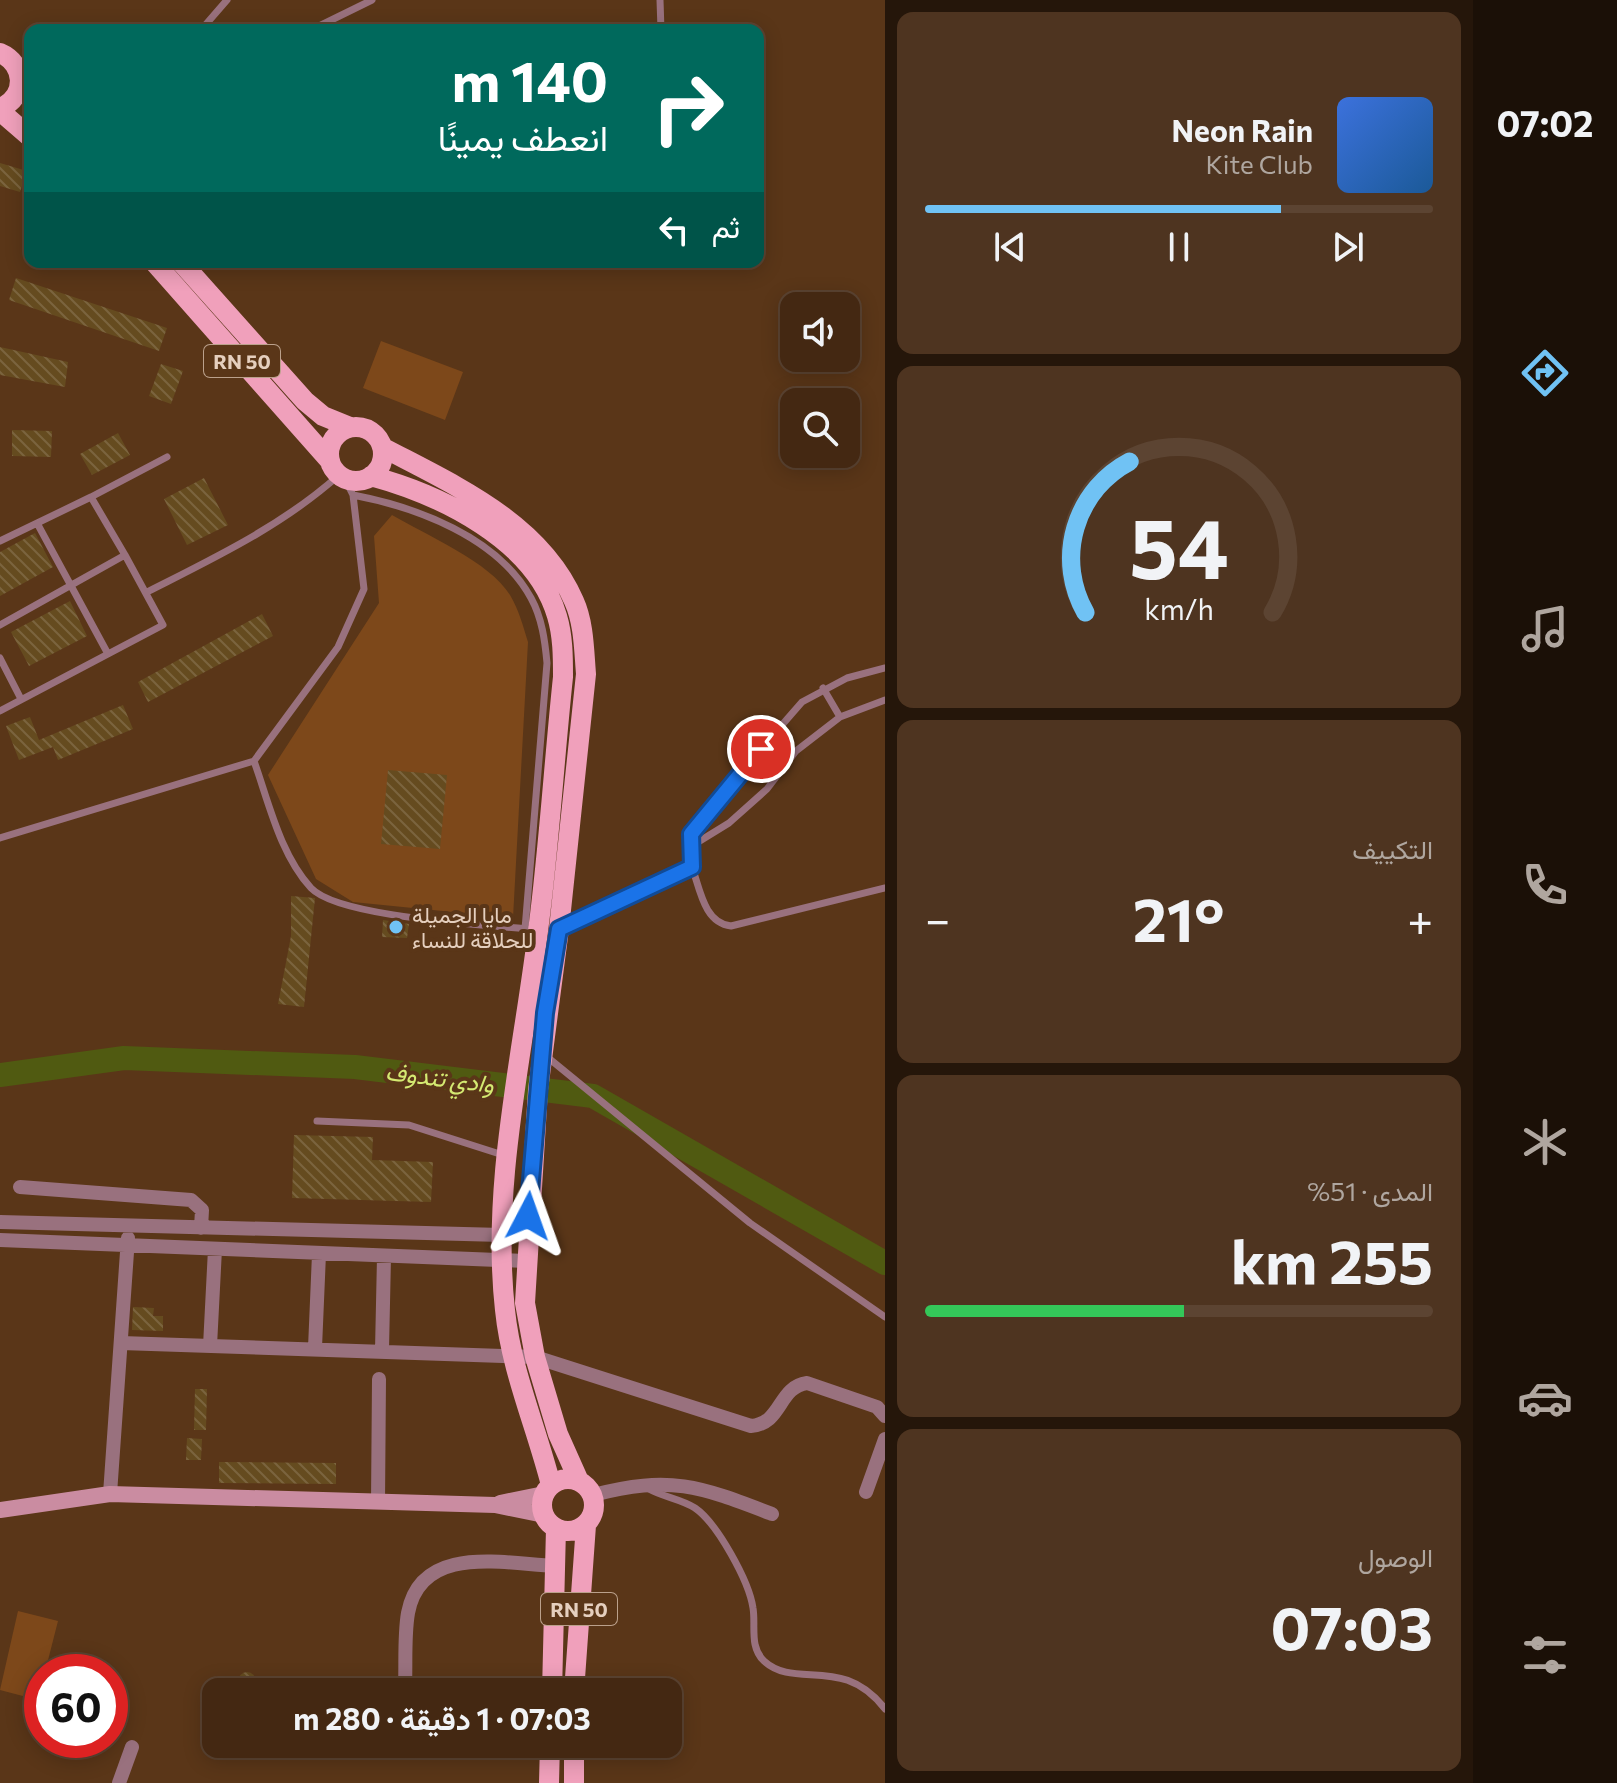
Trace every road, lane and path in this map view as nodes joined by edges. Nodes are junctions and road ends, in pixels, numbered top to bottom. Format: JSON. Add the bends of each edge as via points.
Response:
{"nodes":[{"id":1,"x":227,"y":0,"type":"edge"},
{"id":2,"x":372,"y":0,"type":"edge"},
{"id":3,"x":660,"y":0,"type":"edge"},
{"id":4,"x":206,"y":24,"type":"edge"},
{"id":5,"x":323,"y":24,"type":"edge"},
{"id":6,"x":661,"y":24,"type":"edge"},
{"id":7,"x":21,"y":76,"type":"edge"},
{"id":8,"x":0,"y":110,"type":"edge"},
{"id":9,"x":24,"y":132,"type":"edge"},
{"id":10,"x":159,"y":268,"type":"edge"},
{"id":11,"x":186,"y":268,"type":"edge"},
{"id":12,"x":350,"y":427,"type":"junction"},
{"id":13,"x":382,"y":447,"type":"junction"},
{"id":14,"x":167,"y":457,"type":"dead end"},
{"id":15,"x":371,"y":476,"type":"junction"},
{"id":16,"x":341,"y":477,"type":"junction"},
{"id":17,"x":91,"y":497,"type":"junction"},
{"id":18,"x":37,"y":523,"type":"junction"},
{"id":19,"x":0,"y":541,"type":"edge"},
{"id":20,"x":125,"y":555,"type":"junction"},
{"id":21,"x":70,"y":586,"type":"junction"},
{"id":22,"x":147,"y":592,"type":"junction"},
{"id":23,"x":0,"y":625,"type":"edge"},
{"id":24,"x":108,"y":654,"type":"junction"},
{"id":25,"x":0,"y":658,"type":"edge"},
{"id":26,"x":885,"y":668,"type":"edge"},
{"id":27,"x":823,"y":688,"type":"junction"},
{"id":28,"x":21,"y":699,"type":"junction"},
{"id":29,"x":885,"y":700,"type":"edge"},
{"id":30,"x":0,"y":711,"type":"edge"},
{"id":31,"x":840,"y":717,"type":"junction"},
{"id":32,"x":254,"y":761,"type":"junction"},
{"id":33,"x":0,"y":838,"type":"edge"},
{"id":34,"x":690,"y":847,"type":"junction"},
{"id":35,"x":692,"y":867,"type":"junction"},
{"id":36,"x":885,"y":888,"type":"edge"},
{"id":37,"x":541,"y":929,"type":"junction"},
{"id":38,"x":541,"y":1052,"type":"junction"},
{"id":39,"x":317,"y":1121,"type":"dead end"},
{"id":40,"x":509,"y":1157,"type":"junction"},
{"id":41,"x":20,"y":1187,"type":"dead end"},
{"id":42,"x":0,"y":1222,"type":"edge"},
{"id":43,"x":128,"y":1226,"type":"junction"},
{"id":44,"x":201,"y":1228,"type":"junction"},
{"id":45,"x":502,"y":1235,"type":"junction"},
{"id":46,"x":0,"y":1240,"type":"edge"},
{"id":47,"x":128,"y":1245,"type":"junction"},
{"id":48,"x":215,"y":1249,"type":"junction"},
{"id":49,"x":319,"y":1254,"type":"junction"},
{"id":50,"x":384,"y":1257,"type":"junction"},
{"id":51,"x":502,"y":1260,"type":"junction"},
{"id":52,"x":525,"y":1261,"type":"junction"},
{"id":53,"x":885,"y":1317,"type":"edge"},
{"id":54,"x":121,"y":1343,"type":"junction"},
{"id":55,"x":210,"y":1346,"type":"junction"},
{"id":56,"x":315,"y":1348,"type":"junction"},
{"id":57,"x":382,"y":1350,"type":"junction"},
{"id":58,"x":511,"y":1355,"type":"junction"},
{"id":59,"x":535,"y":1357,"type":"junction"},
{"id":60,"x":379,"y":1379,"type":"dead end"},
{"id":61,"x":885,"y":1416,"type":"edge"},
{"id":62,"x":885,"y":1439,"type":"edge"},
{"id":63,"x":640,"y":1484,"type":"junction"},
{"id":64,"x":586,"y":1488,"type":"junction"},
{"id":65,"x":547,"y":1490,"type":"junction"},
{"id":66,"x":866,"y":1492,"type":"dead end"},
{"id":67,"x":110,"y":1494,"type":"junction"},
{"id":68,"x":378,"y":1502,"type":"junction"},
{"id":69,"x":495,"y":1505,"type":"junction"},
{"id":70,"x":0,"y":1510,"type":"edge"},
{"id":71,"x":772,"y":1514,"type":"dead end"},
{"id":72,"x":550,"y":1522,"type":"junction"},
{"id":73,"x":586,"y":1525,"type":"junction"},
{"id":74,"x":555,"y":1566,"type":"junction"},
{"id":75,"x":405,"y":1678,"type":"edge"},
{"id":76,"x":552,"y":1678,"type":"edge"},
{"id":77,"x":575,"y":1678,"type":"edge"},
{"id":78,"x":885,"y":1709,"type":"edge"},
{"id":79,"x":132,"y":1747,"type":"dead end"},
{"id":80,"x":550,"y":1758,"type":"edge"},
{"id":81,"x":574,"y":1758,"type":"edge"},
{"id":82,"x":119,"y":1783,"type":"edge"},
{"id":83,"x":549,"y":1783,"type":"edge"},
{"id":84,"x":574,"y":1783,"type":"edge"}],
"edges":[{"from":1,"to":4,"type":"lane"},
{"from":2,"to":5,"type":"lane"},
{"from":3,"to":6,"type":"lane"},
{"from":7,"to":8,"type":"main road","via":[[12,102]]},
{"from":8,"to":9,"type":"main road"},
{"from":10,"to":16,"type":"main road","number":"RN 50"},
{"from":11,"to":12,"type":"main road","number":"RN 50","via":[[305,401]]},
{"from":12,"to":13,"type":"main road","via":[[366,429]]},
{"from":12,"to":16,"type":"main road","via":[[331,443]]},
{"from":13,"to":15,"type":"main road","via":[[381,463]]},
{"from":13,"to":37,"type":"main road","via":[[525,532],[554,566],[575,603],[586,674]]},
{"from":14,"to":17,"type":"lane"},
{"from":15,"to":16,"type":"main road"},
{"from":15,"to":37,"type":"main road","via":[[407,486],[511,547],[539,579],[556,613],[563,677]]},
{"from":16,"to":22,"type":"lane","via":[[246,541]]},
{"from":16,"to":32,"type":"lane","via":[[364,589],[338,647]]},
{"from":16,"to":37,"type":"lane","via":[[477,543],[512,571],[531,598],[544,633],[547,663]]},
{"from":17,"to":18,"type":"lane"},
{"from":17,"to":20,"type":"lane"},
{"from":18,"to":19,"type":"lane"},
{"from":18,"to":21,"type":"lane"},
{"from":20,"to":21,"type":"lane"},
{"from":20,"to":22,"type":"lane"},
{"from":21,"to":23,"type":"lane"},
{"from":21,"to":24,"type":"lane"},
{"from":22,"to":24,"type":"lane","via":[[163,625]]},
{"from":24,"to":28,"type":"lane"},
{"from":25,"to":28,"type":"lane"},
{"from":26,"to":27,"type":"lane"},
{"from":27,"to":31,"type":"lane"},
{"from":27,"to":34,"type":"lane","via":[[802,702],[700,819]]},
{"from":28,"to":30,"type":"lane"},
{"from":29,"to":31,"type":"lane"},
{"from":31,"to":34,"type":"lane","via":[[796,751],[767,789],[729,823]]},
{"from":32,"to":33,"type":"lane"},
{"from":32,"to":37,"type":"lane","via":[[285,848],[313,890],[354,909]]},
{"from":34,"to":35,"type":"lane"},
{"from":35,"to":36,"type":"lane","via":[[719,925]]},
{"from":35,"to":37,"type":"lane"},
{"from":37,"to":38,"type":"main road"},
{"from":37,"to":40,"type":"main road","via":[[513,1098]]},
{"from":38,"to":52,"type":"main road"},
{"from":38,"to":53,"type":"lane","via":[[750,1223]]},
{"from":39,"to":40,"type":"lane","via":[[409,1125]]},
{"from":40,"to":45,"type":"main road"},
{"from":41,"to":44,"type":"street","via":[[191,1200],[202,1210]]},
{"from":42,"to":43,"type":"street"},
{"from":43,"to":44,"type":"street"},
{"from":43,"to":47,"type":"street"},
{"from":44,"to":45,"type":"street"},
{"from":45,"to":51,"type":"main road"},
{"from":46,"to":47,"type":"street"},
{"from":47,"to":48,"type":"street"},
{"from":47,"to":54,"type":"street"},
{"from":48,"to":49,"type":"street"},
{"from":48,"to":55,"type":"street"},
{"from":49,"to":50,"type":"street"},
{"from":49,"to":56,"type":"street"},
{"from":50,"to":51,"type":"street"},
{"from":50,"to":57,"type":"street"},
{"from":51,"to":52,"type":"street"},
{"from":51,"to":58,"type":"main road"},
{"from":52,"to":59,"type":"main road","via":[[525,1303]]},
{"from":54,"to":55,"type":"street"},
{"from":54,"to":67,"type":"street"},
{"from":55,"to":56,"type":"street"},
{"from":56,"to":57,"type":"street"},
{"from":57,"to":58,"type":"street"},
{"from":58,"to":59,"type":"street"},
{"from":58,"to":65,"type":"main road","via":[[539,1438]]},
{"from":59,"to":61,"type":"street","via":[[751,1426],[764,1426],[789,1390],[807,1383],[877,1407]]},
{"from":59,"to":64,"type":"main road","via":[[558,1434]]},
{"from":60,"to":68,"type":"street"},
{"from":62,"to":66,"type":"street"},
{"from":63,"to":64,"type":"street"},
{"from":63,"to":71,"type":"street","via":[[694,1486]]},
{"from":63,"to":78,"type":"lane","via":[[694,1507],[708,1519],[745,1579],[756,1652],[763,1660],[789,1671],[842,1677],[859,1684]]},
{"from":64,"to":65,"type":"main road","via":[[569,1478]]},
{"from":64,"to":73,"type":"main road","via":[[595,1506]]},
{"from":65,"to":69,"type":"main road"},
{"from":65,"to":72,"type":"main road"},
{"from":67,"to":68,"type":"main road"},
{"from":67,"to":70,"type":"main road"},
{"from":68,"to":69,"type":"main road"},
{"from":69,"to":72,"type":"main road"},
{"from":72,"to":73,"type":"main road","via":[[566,1531]]},
{"from":72,"to":74,"type":"main road","number":"RN 50"},
{"from":73,"to":77,"type":"main road","number":"RN 50"},
{"from":74,"to":75,"type":"street","via":[[455,1562],[429,1576],[408,1611]]},
{"from":74,"to":76,"type":"main road","number":"RN 50"},
{"from":79,"to":82,"type":"street"},
{"from":80,"to":83,"type":"main road"},
{"from":81,"to":84,"type":"main road"}]}
